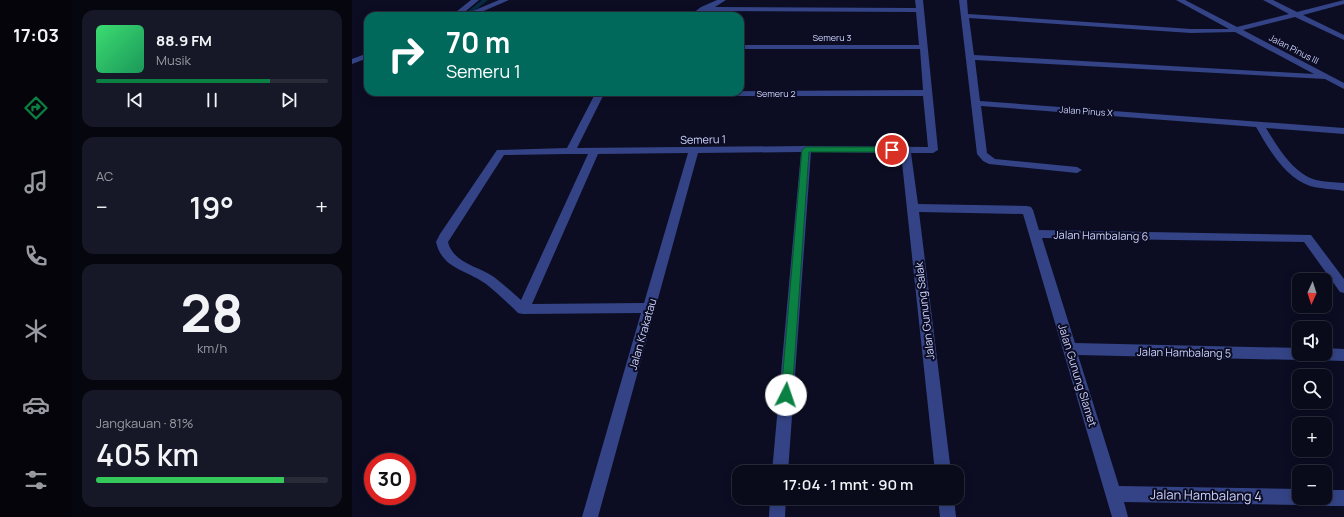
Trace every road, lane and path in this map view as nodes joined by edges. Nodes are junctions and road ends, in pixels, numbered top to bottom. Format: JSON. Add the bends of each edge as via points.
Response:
{"nodes":[{"id":1,"x":476,"y":0,"type":"edge"},
{"id":2,"x":505,"y":0,"type":"edge"},
{"id":3,"x":722,"y":0,"type":"edge"},
{"id":4,"x":919,"y":0,"type":"edge"},
{"id":5,"x":963,"y":0,"type":"edge"},
{"id":6,"x":1180,"y":0,"type":"edge"},
{"id":7,"x":1266,"y":0,"type":"edge"},
{"id":8,"x":1344,"y":2,"type":"edge"},
{"id":9,"x":704,"y":9,"type":"junction"},
{"id":10,"x":920,"y":10,"type":"junction"},
{"id":11,"x":460,"y":12,"type":"edge"},
{"id":12,"x":476,"y":12,"type":"edge"},
{"id":13,"x":699,"y":12,"type":"edge"},
{"id":14,"x":1294,"y":14,"type":"junction"},
{"id":15,"x":965,"y":16,"type":"junction"},
{"id":16,"x":1236,"y":30,"type":"junction"},
{"id":17,"x":1344,"y":38,"type":"edge"},
{"id":18,"x":744,"y":47,"type":"edge"},
{"id":19,"x":924,"y":47,"type":"junction"},
{"id":20,"x":364,"y":57,"type":"edge"},
{"id":21,"x":970,"y":57,"type":"junction"},
{"id":22,"x":352,"y":62,"type":"edge"},
{"id":23,"x":1327,"y":77,"type":"junction"},
{"id":24,"x":1344,"y":86,"type":"edge"},
{"id":25,"x":744,"y":93,"type":"edge"},
{"id":26,"x":928,"y":93,"type":"junction"},
{"id":27,"x":598,"y":96,"type":"edge"},
{"id":28,"x":976,"y":103,"type":"junction"},
{"id":29,"x":1259,"y":124,"type":"junction"},
{"id":30,"x":1344,"y":131,"type":"edge"},
{"id":31,"x":806,"y":150,"type":"junction"},
{"id":32,"x":906,"y":150,"type":"junction"},
{"id":33,"x":694,"y":151,"type":"junction"},
{"id":34,"x":570,"y":152,"type":"junction"},
{"id":35,"x":594,"y":152,"type":"junction"},
{"id":36,"x":1077,"y":170,"type":"dead end"},
{"id":37,"x":1344,"y":187,"type":"edge"},
{"id":38,"x":913,"y":208,"type":"junction"},
{"id":39,"x":1035,"y":234,"type":"junction"},
{"id":40,"x":1344,"y":288,"type":"edge"},
{"id":41,"x":523,"y":308,"type":"junction"},
{"id":42,"x":649,"y":308,"type":"junction"},
{"id":43,"x":1070,"y":349,"type":"junction"},
{"id":44,"x":1292,"y":354,"type":"edge"},
{"id":45,"x":1332,"y":355,"type":"edge"},
{"id":46,"x":1344,"y":355,"type":"edge"},
{"id":47,"x":781,"y":465,"type":"edge"},
{"id":48,"x":942,"y":465,"type":"edge"},
{"id":49,"x":1113,"y":494,"type":"junction"},
{"id":50,"x":1292,"y":497,"type":"edge"},
{"id":51,"x":1332,"y":498,"type":"edge"},
{"id":52,"x":1344,"y":498,"type":"edge"},
{"id":53,"x":778,"y":505,"type":"edge"},
{"id":54,"x":947,"y":505,"type":"edge"},
{"id":55,"x":590,"y":517,"type":"edge"},
{"id":56,"x":777,"y":517,"type":"edge"},
{"id":57,"x":948,"y":517,"type":"edge"},
{"id":58,"x":1120,"y":517,"type":"edge"}],
"edges":[{"from":1,"to":11,"type":"street"},
{"from":2,"to":12,"type":"street"},
{"from":3,"to":9,"type":"street"},
{"from":4,"to":10,"type":"street"},
{"from":5,"to":15,"type":"street"},
{"from":6,"to":16,"type":"street","name":"Jalan Pinus III"},
{"from":7,"to":14,"type":"street"},
{"from":8,"to":14,"type":"street"},
{"from":9,"to":10,"type":"street"},
{"from":9,"to":13,"type":"street"},
{"from":10,"to":19,"type":"street"},
{"from":14,"to":16,"type":"street"},
{"from":14,"to":17,"type":"street"},
{"from":15,"to":16,"type":"street","via":[[1199,31]]},
{"from":15,"to":21,"type":"street"},
{"from":16,"to":23,"type":"street","name":"Jalan Pinus III"},
{"from":18,"to":19,"type":"street","name":"Semeru 3"},
{"from":19,"to":26,"type":"street"},
{"from":20,"to":22,"type":"street"},
{"from":21,"to":23,"type":"street"},
{"from":21,"to":28,"type":"street"},
{"from":23,"to":24,"type":"street","name":"Jalan Pinus III"},
{"from":25,"to":26,"type":"street","name":"Semeru 2"},
{"from":26,"to":32,"type":"street","name":"Semeru 1","via":[[933,150]]},
{"from":27,"to":34,"type":"street"},
{"from":28,"to":29,"type":"street","name":"Jalan Pinus X"},
{"from":28,"to":36,"type":"street","via":[[982,154],[987,159],[1002,164]]},
{"from":29,"to":30,"type":"street","name":"Jalan Pinus X"},
{"from":29,"to":37,"type":"street","via":[[1292,170],[1312,183]]},
{"from":31,"to":32,"type":"street","name":"Semeru 1"},
{"from":31,"to":33,"type":"street","name":"Semeru 1"},
{"from":31,"to":47,"type":"street"},
{"from":32,"to":38,"type":"street","name":"Jalan Gunung Salak"},
{"from":33,"to":35,"type":"street","name":"Semeru 1"},
{"from":33,"to":42,"type":"street","name":"Jalan Krakatau"},
{"from":34,"to":35,"type":"street","name":"Semeru 1"},
{"from":34,"to":41,"type":"street","name":"Semeru 1","via":[[501,152],[442,242],[444,252],[456,262],[489,280]]},
{"from":35,"to":41,"type":"street"},
{"from":38,"to":39,"type":"street","via":[[1027,210]]},
{"from":38,"to":48,"type":"street","name":"Jalan Gunung Salak"},
{"from":39,"to":40,"type":"street","name":"Jalan Hambalang 6","via":[[1307,238]]},
{"from":39,"to":43,"type":"street","name":"Jalan Gunung Slamet"},
{"from":41,"to":42,"type":"street"},
{"from":42,"to":55,"type":"street","name":"Jalan Krakatau"},
{"from":43,"to":44,"type":"street","name":"Jalan Hambalang 5"},
{"from":43,"to":49,"type":"street","name":"Jalan Gunung Slamet"},
{"from":45,"to":46,"type":"street"},
{"from":49,"to":50,"type":"street","name":"Jalan Hambalang 4"},
{"from":49,"to":58,"type":"street","name":"Jalan Gunung Slamet"},
{"from":51,"to":52,"type":"street"},
{"from":53,"to":56,"type":"street"},
{"from":54,"to":57,"type":"street"}]}
